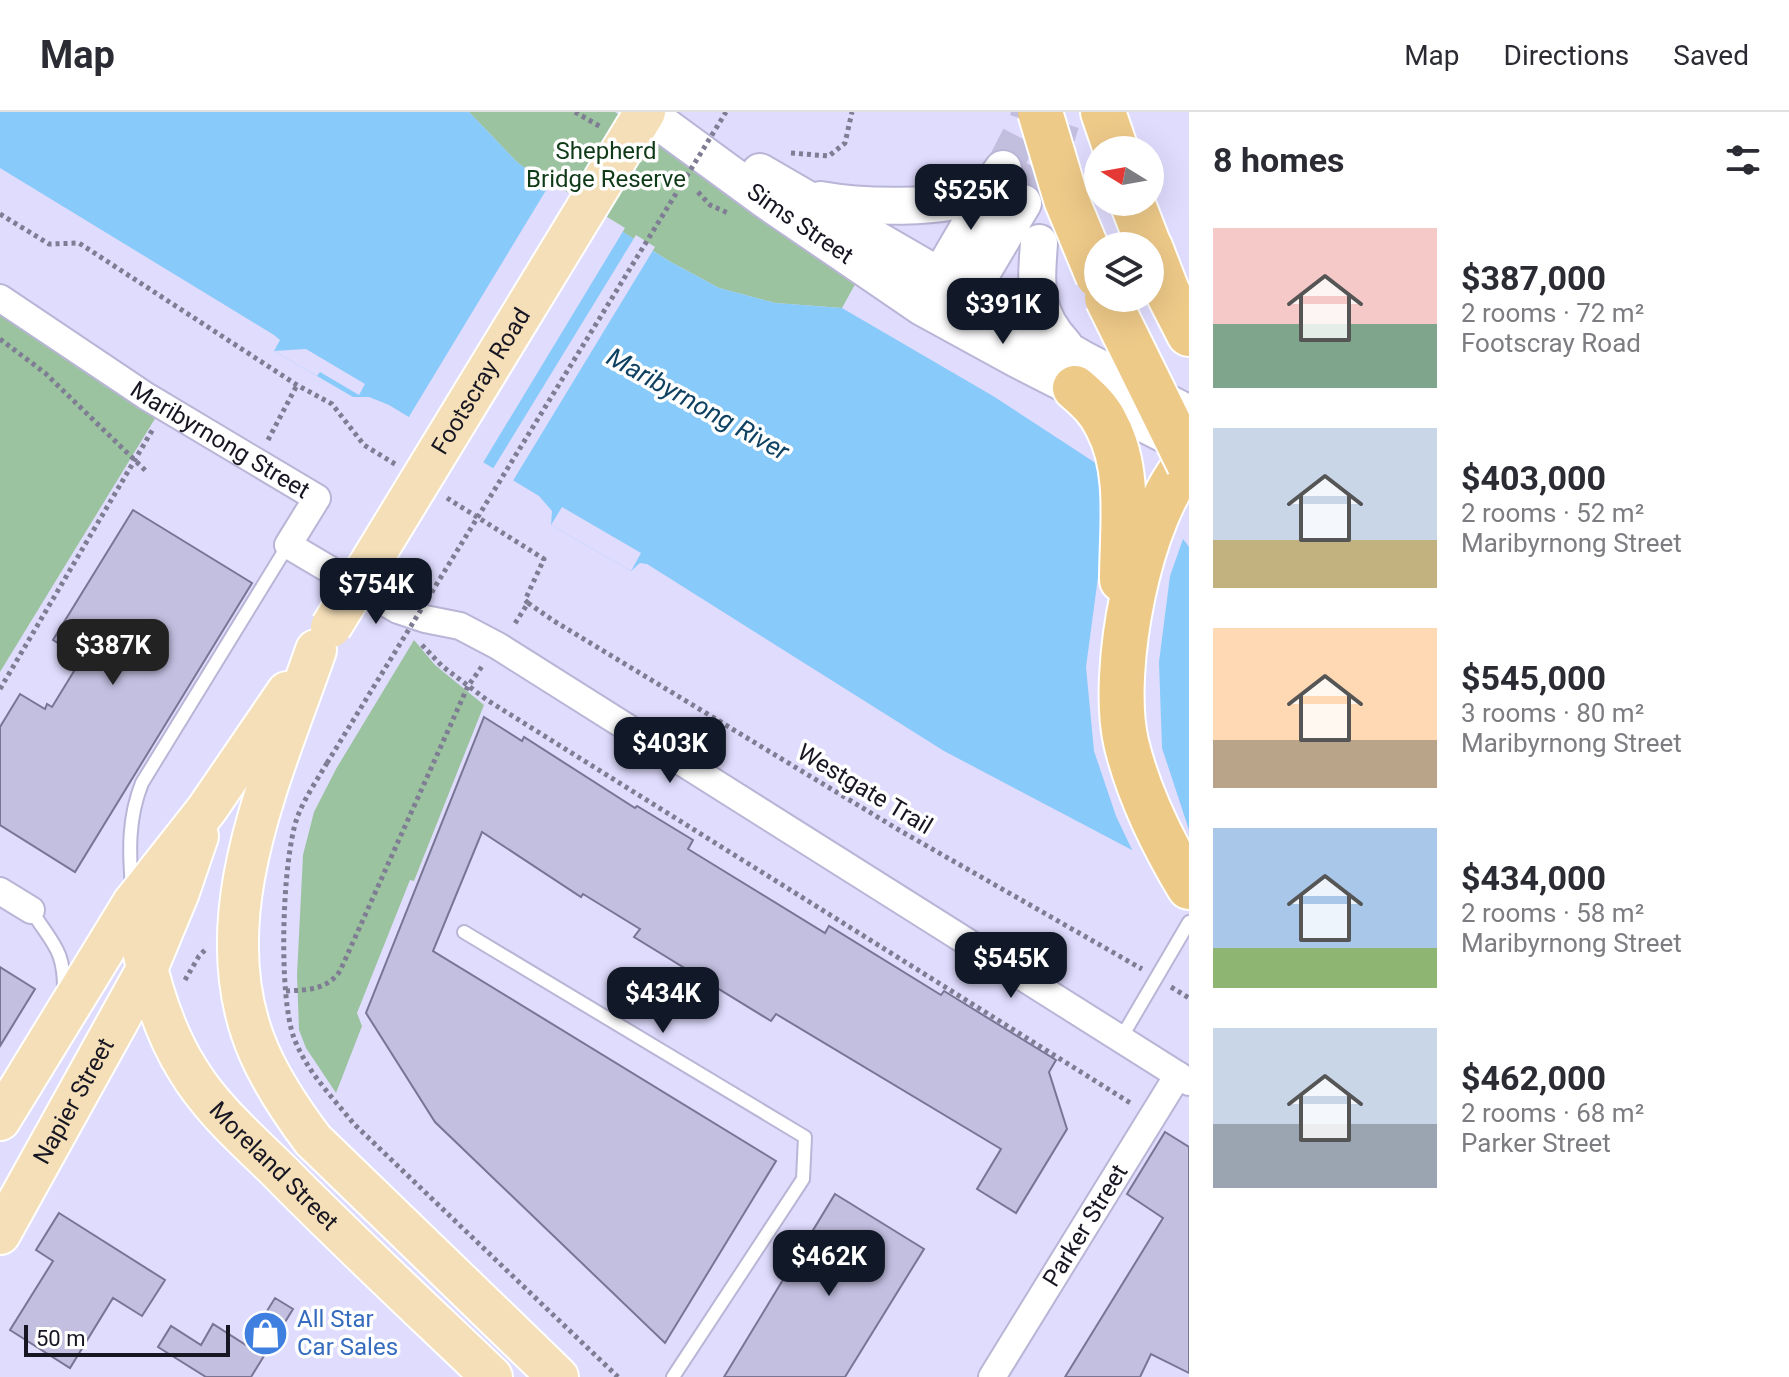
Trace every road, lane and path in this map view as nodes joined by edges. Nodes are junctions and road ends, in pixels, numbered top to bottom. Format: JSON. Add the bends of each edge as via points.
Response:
{"nodes":[{"id":1,"x":726,"y":112,"type":"edge"},
{"id":2,"x":852,"y":112,"type":"edge"},
{"id":3,"x":1040,"y":112,"type":"edge"},
{"id":4,"x":1103,"y":112,"type":"edge"},
{"id":5,"x":648,"y":114,"type":"edge"},
{"id":6,"x":850,"y":126,"type":"dead end"},
{"id":7,"x":1111,"y":136,"type":"edge"},
{"id":8,"x":806,"y":198,"type":"junction"},
{"id":9,"x":1023,"y":203,"type":"tunnel mouth"},
{"id":10,"x":0,"y":214,"type":"edge"},
{"id":11,"x":1084,"y":242,"type":"edge"},
{"id":12,"x":1039,"y":243,"type":"dead end"},
{"id":13,"x":1164,"y":278,"type":"edge"},
{"id":14,"x":955,"y":283,"type":"junction"},
{"id":15,"x":0,"y":298,"type":"edge"},
{"id":16,"x":1113,"y":312,"type":"edge"},
{"id":17,"x":937,"y":315,"type":"junction"},
{"id":18,"x":1189,"y":334,"type":"edge"},
{"id":19,"x":0,"y":339,"type":"edge"},
{"id":20,"x":1072,"y":369,"type":"junction"},
{"id":21,"x":297,"y":385,"type":"junction"},
{"id":22,"x":166,"y":407,"type":"junction"},
{"id":23,"x":1189,"y":414,"type":"edge"},
{"id":24,"x":1189,"y":447,"type":"edge"},
{"id":25,"x":135,"y":460,"type":"junction"},
{"id":26,"x":255,"y":461,"type":"junction"},
{"id":27,"x":146,"y":471,"type":"dead end"},
{"id":28,"x":406,"y":471,"type":"dead end"},
{"id":29,"x":1183,"y":471,"type":"edge"},
{"id":30,"x":444,"y":495,"type":"dead end"},
{"id":31,"x":284,"y":550,"type":"junction"},
{"id":32,"x":528,"y":603,"type":"junction"},
{"id":33,"x":398,"y":610,"type":"junction"},
{"id":34,"x":323,"y":638,"type":"junction"},
{"id":35,"x":498,"y":646,"type":"junction"},
{"id":36,"x":1123,"y":670,"type":"junction"},
{"id":37,"x":468,"y":686,"type":"junction"},
{"id":38,"x":0,"y":689,"type":"edge"},
{"id":39,"x":207,"y":809,"type":"junction"},
{"id":40,"x":1189,"y":887,"type":"edge"},
{"id":41,"x":0,"y":891,"type":"edge"},
{"id":42,"x":239,"y":899,"type":"joint"},
{"id":43,"x":133,"y":903,"type":"junction"},
{"id":44,"x":31,"y":910,"type":"joint"},
{"id":45,"x":1189,"y":922,"type":"edge"},
{"id":46,"x":464,"y":932,"type":"dead end"},
{"id":47,"x":215,"y":945,"type":"dead end"},
{"id":48,"x":164,"y":978,"type":"junction"},
{"id":49,"x":1156,"y":978,"type":"junction"},
{"id":50,"x":286,"y":991,"type":"junction"},
{"id":51,"x":1189,"y":998,"type":"edge"},
{"id":52,"x":62,"y":1017,"type":"junction"},
{"id":53,"x":1120,"y":1040,"type":"junction"},
{"id":54,"x":1184,"y":1079,"type":"edge"},
{"id":55,"x":1153,"y":1117,"type":"junction"},
{"id":56,"x":0,"y":1120,"type":"edge"},
{"id":57,"x":0,"y":1234,"type":"edge"},
{"id":58,"x":492,"y":1377,"type":"edge"},
{"id":59,"x":558,"y":1377,"type":"edge"},
{"id":60,"x":618,"y":1377,"type":"edge"},
{"id":61,"x":673,"y":1377,"type":"edge"},
{"id":62,"x":992,"y":1377,"type":"edge"}],
"edges":[{"from":1,"to":50,"type":"path","bridge":true,"via":[[298,817],[285,893]]},
{"from":2,"to":6,"type":"path"},
{"from":3,"to":11,"type":"highway","bridge":true},
{"from":4,"to":7,"type":"highway"},
{"from":5,"to":8,"type":"street","name":"Sims Street"},
{"from":5,"to":17,"type":"street","name":"Sims Street"},
{"from":5,"to":34,"type":"main road","name":"Footscray Road","bridge":true},
{"from":8,"to":14,"type":"street","name":"Sims Street"},
{"from":8,"to":14,"type":"street","via":[[885,206],[948,202],[987,189],[1003,169]]},
{"from":9,"to":14,"type":"street"},
{"from":10,"to":21,"type":"path","via":[[49,244],[79,243]]},
{"from":12,"to":20,"type":"street","via":[[1036,289],[1041,312]]},
{"from":13,"to":18,"type":"highway"},
{"from":14,"to":17,"type":"street"},
{"from":14,"to":20,"type":"street","name":"Sims Street"},
{"from":15,"to":22,"type":"street","name":"Maribyrnong Street"},
{"from":16,"to":29,"type":"highway","bridge":true},
{"from":17,"to":20,"type":"street","name":"Sims Street"},
{"from":19,"to":25,"type":"path","via":[[45,373]]},
{"from":20,"to":23,"type":"street"},
{"from":20,"to":24,"type":"street"},
{"from":20,"to":36,"type":"highway","via":[[1101,415],[1119,459]]},
{"from":21,"to":26,"type":"path"},
{"from":21,"to":28,"type":"path","via":[[332,404],[364,445]]},
{"from":22,"to":25,"type":"path"},
{"from":22,"to":26,"type":"street","name":"Maribyrnong Street"},
{"from":25,"to":27,"type":"path"},
{"from":25,"to":38,"type":"path"},
{"from":26,"to":31,"type":"street","name":"Maribyrnong Street","via":[[317,498]]},
{"from":29,"to":36,"type":"highway","via":[[1158,511],[1141,561]]},
{"from":30,"to":32,"type":"path","via":[[544,559]]},
{"from":31,"to":33,"type":"street"},
{"from":31,"to":43,"type":"lane","via":[[142,783],[129,832]]},
{"from":32,"to":35,"type":"path"},
{"from":32,"to":49,"type":"path","name":"Westgate Trail","via":[[899,830]]},
{"from":33,"to":35,"type":"street","via":[[460,626]]},
{"from":33,"to":37,"type":"path","via":[[408,630]]},
{"from":34,"to":39,"type":"main road","name":"Footscray Road"},
{"from":34,"to":42,"type":"main road","name":"Footscray Road","via":[[262,810]]},
{"from":35,"to":37,"type":"path"},
{"from":35,"to":53,"type":"street"},
{"from":36,"to":40,"type":"highway","via":[[1125,738],[1134,772]]},
{"from":37,"to":50,"type":"path","via":[[340,971],[323,986]]},
{"from":37,"to":55,"type":"path"},
{"from":39,"to":43,"type":"main road","name":"Footscray Road"},
{"from":39,"to":48,"type":"main road","name":"Footscray Road","via":[[179,892]]},
{"from":41,"to":44,"type":"street"},
{"from":42,"to":59,"type":"main road","name":"Moreland Street","via":[[236,936],[249,1018],[258,1049],[289,1108],[340,1168]]},
{"from":43,"to":48,"type":"main road","name":"Moreland Street"},
{"from":43,"to":52,"type":"main road"},
{"from":44,"to":52,"type":"lane","via":[[59,951]]},
{"from":45,"to":49,"type":"lane"},
{"from":46,"to":61,"type":"lane","via":[[805,1137],[803,1179]]},
{"from":47,"to":48,"type":"path"},
{"from":48,"to":57,"type":"main road","name":"Napier Street"},
{"from":48,"to":58,"type":"main road","name":"Moreland Street","via":[[167,1028],[218,1109]]},
{"from":49,"to":51,"type":"path","name":"Westgate Trail"},
{"from":49,"to":53,"type":"lane"},
{"from":50,"to":60,"type":"path","via":[[298,1048],[354,1124]]},
{"from":52,"to":56,"type":"main road"},
{"from":53,"to":54,"type":"street"},
{"from":54,"to":55,"type":"street","name":"Parker Street"},
{"from":55,"to":62,"type":"street","name":"Parker Street"}]}
